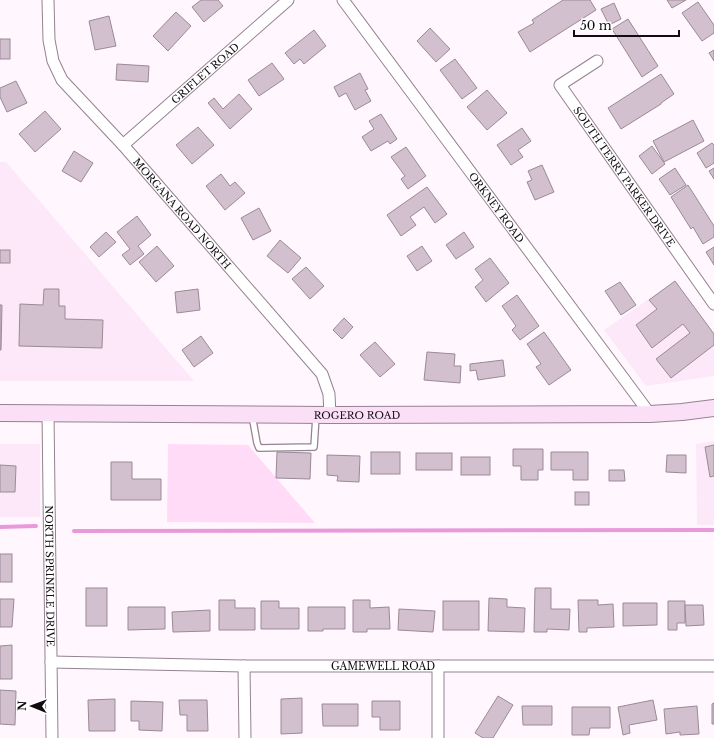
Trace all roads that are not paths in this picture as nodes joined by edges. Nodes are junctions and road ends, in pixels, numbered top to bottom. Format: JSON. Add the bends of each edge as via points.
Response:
{"nodes":[{"id":1,"x":288,"y":0,"type":"edge"},
{"id":2,"x":343,"y":0,"type":"edge"},
{"id":3,"x":48,"y":3,"type":"edge"},
{"id":4,"x":597,"y":60,"type":"dead end"},
{"id":5,"x":123,"y":145,"type":"junction"},
{"id":6,"x":714,"y":304,"type":"edge"},
{"id":7,"x":714,"y":408,"type":"edge"},
{"id":8,"x":0,"y":413,"type":"edge"},
{"id":9,"x":48,"y":413,"type":"junction"},
{"id":10,"x":650,"y":414,"type":"junction"},
{"id":11,"x":252,"y":415,"type":"junction"},
{"id":12,"x":323,"y":415,"type":"junction"},
{"id":13,"x":51,"y":662,"type":"junction"},
{"id":14,"x":244,"y":666,"type":"junction"},
{"id":15,"x":438,"y":666,"type":"junction"},
{"id":16,"x":714,"y":666,"type":"edge"},
{"id":17,"x":52,"y":738,"type":"edge"},
{"id":18,"x":245,"y":738,"type":"edge"},
{"id":19,"x":438,"y":738,"type":"edge"}],
"edges":[{"from":1,"to":5,"type":"street","name":"GRIFLET ROAD"},
{"from":2,"to":10,"type":"street","name":"ORKNEY ROAD"},
{"from":3,"to":5,"type":"street","name":"MORGANA ROAD NORTH","via":[[49,40],[53,61],[62,80]]},
{"from":4,"to":6,"type":"street","name":"SOUTH TERRY PARKER DRIVE","via":[[560,85]]},
{"from":5,"to":12,"type":"street","name":"MORGANA ROAD NORTH","via":[[322,374],[329,394]]},
{"from":7,"to":10,"type":"main road","name":"ROGERO ROAD"},
{"from":8,"to":9,"type":"main road","name":"ROGERO ROAD"},
{"from":9,"to":11,"type":"main road","name":"ROGERO ROAD"},
{"from":9,"to":13,"type":"street","name":"NORTH SPRINKLE DRIVE"},
{"from":10,"to":12,"type":"main road","name":"ROGERO ROAD"},
{"from":11,"to":12,"type":"main road","name":"ROGERO ROAD"},
{"from":11,"to":12,"type":"lane","via":[[260,448],[314,446]]},
{"from":13,"to":14,"type":"street","name":"GAMEWELL ROAD"},
{"from":13,"to":17,"type":"street","name":"NORTH SPRINKLE DRIVE"},
{"from":14,"to":15,"type":"street","name":"GAMEWELL ROAD"},
{"from":14,"to":18,"type":"street"},
{"from":15,"to":16,"type":"street","name":"GAMEWELL ROAD"},
{"from":15,"to":19,"type":"street"}]}
